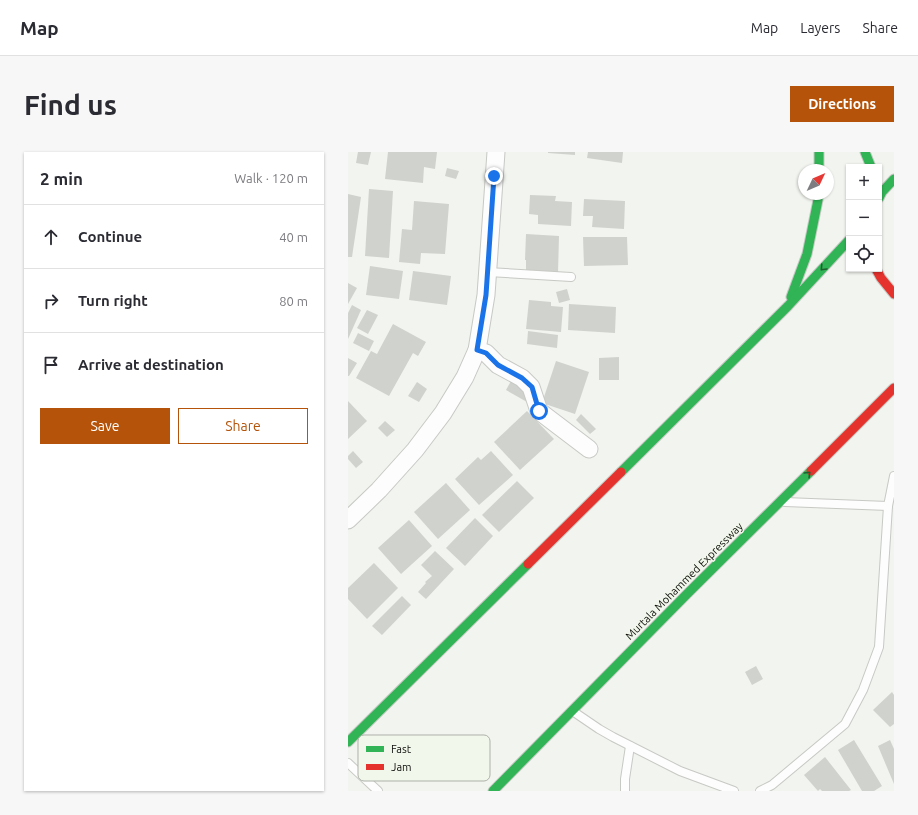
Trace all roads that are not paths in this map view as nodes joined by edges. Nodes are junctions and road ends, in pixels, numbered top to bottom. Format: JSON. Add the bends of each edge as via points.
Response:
{"nodes":[{"id":1,"x":496,"y":152,"type":"edge"},
{"id":2,"x":819,"y":152,"type":"edge"},
{"id":3,"x":865,"y":152,"type":"edge"},
{"id":4,"x":819,"y":164,"type":"edge"},
{"id":5,"x":870,"y":164,"type":"edge"},
{"id":6,"x":894,"y":178,"type":"edge"},
{"id":7,"x":882,"y":192,"type":"edge"},
{"id":8,"x":818,"y":200,"type":"edge"},
{"id":9,"x":846,"y":243,"type":"edge"},
{"id":10,"x":488,"y":272,"type":"junction"},
{"id":11,"x":878,"y":272,"type":"edge"},
{"id":12,"x":571,"y":276,"type":"dead end"},
{"id":13,"x":894,"y":294,"type":"edge"},
{"id":14,"x":788,"y":306,"type":"junction"},
{"id":15,"x":477,"y":350,"type":"junction"},
{"id":16,"x":894,"y":388,"type":"edge"},
{"id":17,"x":589,"y":450,"type":"dead end"},
{"id":18,"x":894,"y":476,"type":"edge"},
{"id":19,"x":780,"y":502,"type":"junction"},
{"id":20,"x":888,"y":506,"type":"junction"},
{"id":21,"x":348,"y":520,"type":"edge"},
{"id":22,"x":572,"y":710,"type":"junction"},
{"id":23,"x":348,"y":742,"type":"edge"},
{"id":24,"x":630,"y":746,"type":"junction"},
{"id":25,"x":348,"y":763,"type":"edge"},
{"id":26,"x":358,"y":772,"type":"edge"},
{"id":27,"x":367,"y":781,"type":"edge"},
{"id":28,"x":378,"y":791,"type":"edge"},
{"id":29,"x":493,"y":791,"type":"edge"},
{"id":30,"x":625,"y":791,"type":"edge"},
{"id":31,"x":734,"y":791,"type":"edge"},
{"id":32,"x":760,"y":791,"type":"edge"}],
"edges":[{"from":1,"to":10,"type":"street"},
{"from":2,"to":4,"type":"main road"},
{"from":3,"to":5,"type":"main road"},
{"from":6,"to":7,"type":"main road"},
{"from":8,"to":14,"type":"main road","via":[[807,254]]},
{"from":9,"to":14,"type":"main road","one_way":true},
{"from":10,"to":12,"type":"lane"},
{"from":10,"to":15,"type":"street"},
{"from":11,"to":13,"type":"main road"},
{"from":14,"to":23,"type":"main road"},
{"from":15,"to":17,"type":"street","via":[[486,353],[498,365],[522,378],[532,387],[539,411]]},
{"from":15,"to":21,"type":"street","via":[[465,377],[416,450]]},
{"from":19,"to":16,"type":"main road","name":"Murtala Mohammed Expressway","one_way":true},
{"from":18,"to":20,"type":"lane"},
{"from":19,"to":20,"type":"lane"},
{"from":19,"to":22,"type":"main road","name":"Murtala Mohammed Expressway"},
{"from":20,"to":32,"type":"lane","via":[[879,648],[863,690],[845,724],[772,785]]},
{"from":22,"to":24,"type":"lane"},
{"from":22,"to":29,"type":"main road","name":"Murtala Mohammed Expressway"},
{"from":24,"to":30,"type":"lane"},
{"from":24,"to":31,"type":"lane","via":[[680,771]]},
{"from":25,"to":26,"type":"lane"},
{"from":27,"to":28,"type":"lane"}]}
